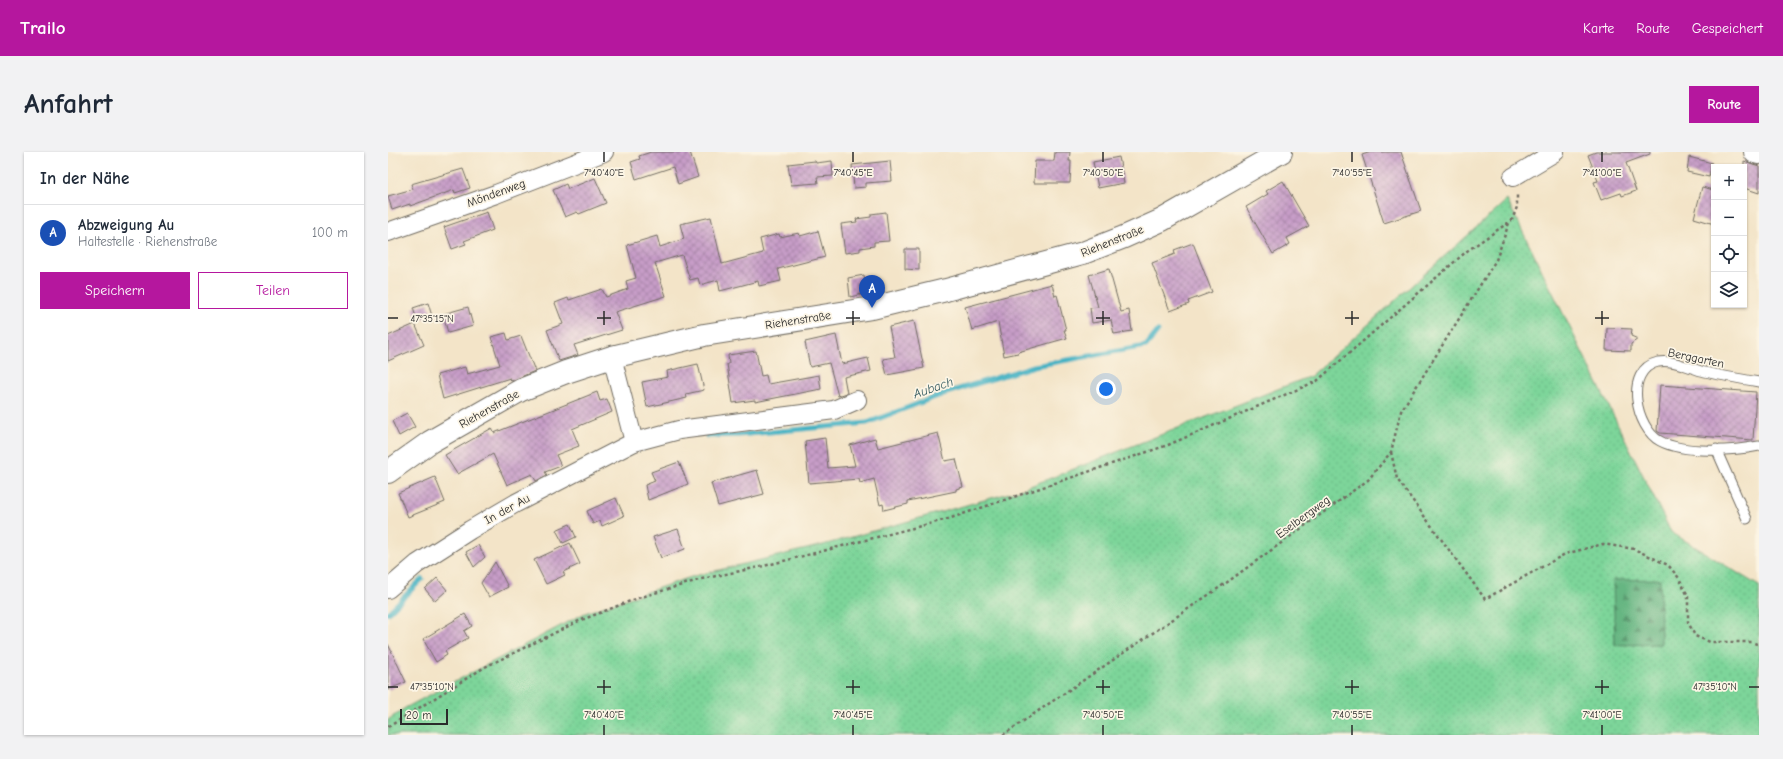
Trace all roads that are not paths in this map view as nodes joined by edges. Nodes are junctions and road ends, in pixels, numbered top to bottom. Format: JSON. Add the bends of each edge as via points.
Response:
{"nodes":[{"id":1,"x":604,"y":152,"type":"edge"},
{"id":2,"x":1282,"y":152,"type":"edge"},
{"id":3,"x":1555,"y":152,"type":"edge"},
{"id":4,"x":1755,"y":152,"type":"edge"},
{"id":5,"x":1759,"y":153,"type":"edge"},
{"id":6,"x":1513,"y":177,"type":"road end"},
{"id":7,"x":388,"y":232,"type":"edge"},
{"id":8,"x":612,"y":357,"type":"junction"},
{"id":9,"x":1759,"y":382,"type":"edge"},
{"id":10,"x":857,"y":400,"type":"dead end"},
{"id":11,"x":634,"y":442,"type":"junction"},
{"id":12,"x":1759,"y":446,"type":"edge"},
{"id":13,"x":1716,"y":449,"type":"junction"},
{"id":14,"x":388,"y":472,"type":"edge"},
{"id":15,"x":1747,"y":519,"type":"dead end"},
{"id":16,"x":388,"y":589,"type":"edge"}],
"edges":[{"from":1,"to":7,"type":"street","name":"Möndenweg"},
{"from":2,"to":8,"type":"street","name":"Riehenstraße","via":[[1162,220],[1082,253],[872,308],[704,335]]},
{"from":3,"to":6,"type":"street"},
{"from":4,"to":5,"type":"street"},
{"from":8,"to":11,"type":"street"},
{"from":8,"to":14,"type":"street","name":"Riehenstraße","via":[[521,390],[430,442]]},
{"from":9,"to":13,"type":"lane","name":"Berggarten","via":[[1704,372],[1669,362],[1658,362],[1646,367],[1638,380],[1637,396],[1647,431],[1660,441],[1684,449]]},
{"from":10,"to":11,"type":"street","name":"In der Au","via":[[834,410],[679,430]]},
{"from":11,"to":16,"type":"street","name":"In der Au","via":[[523,499],[470,530],[417,564]]},
{"from":12,"to":13,"type":"lane","name":"Berggarten","via":[[1738,450]]},
{"from":13,"to":15,"type":"lane"}]}
